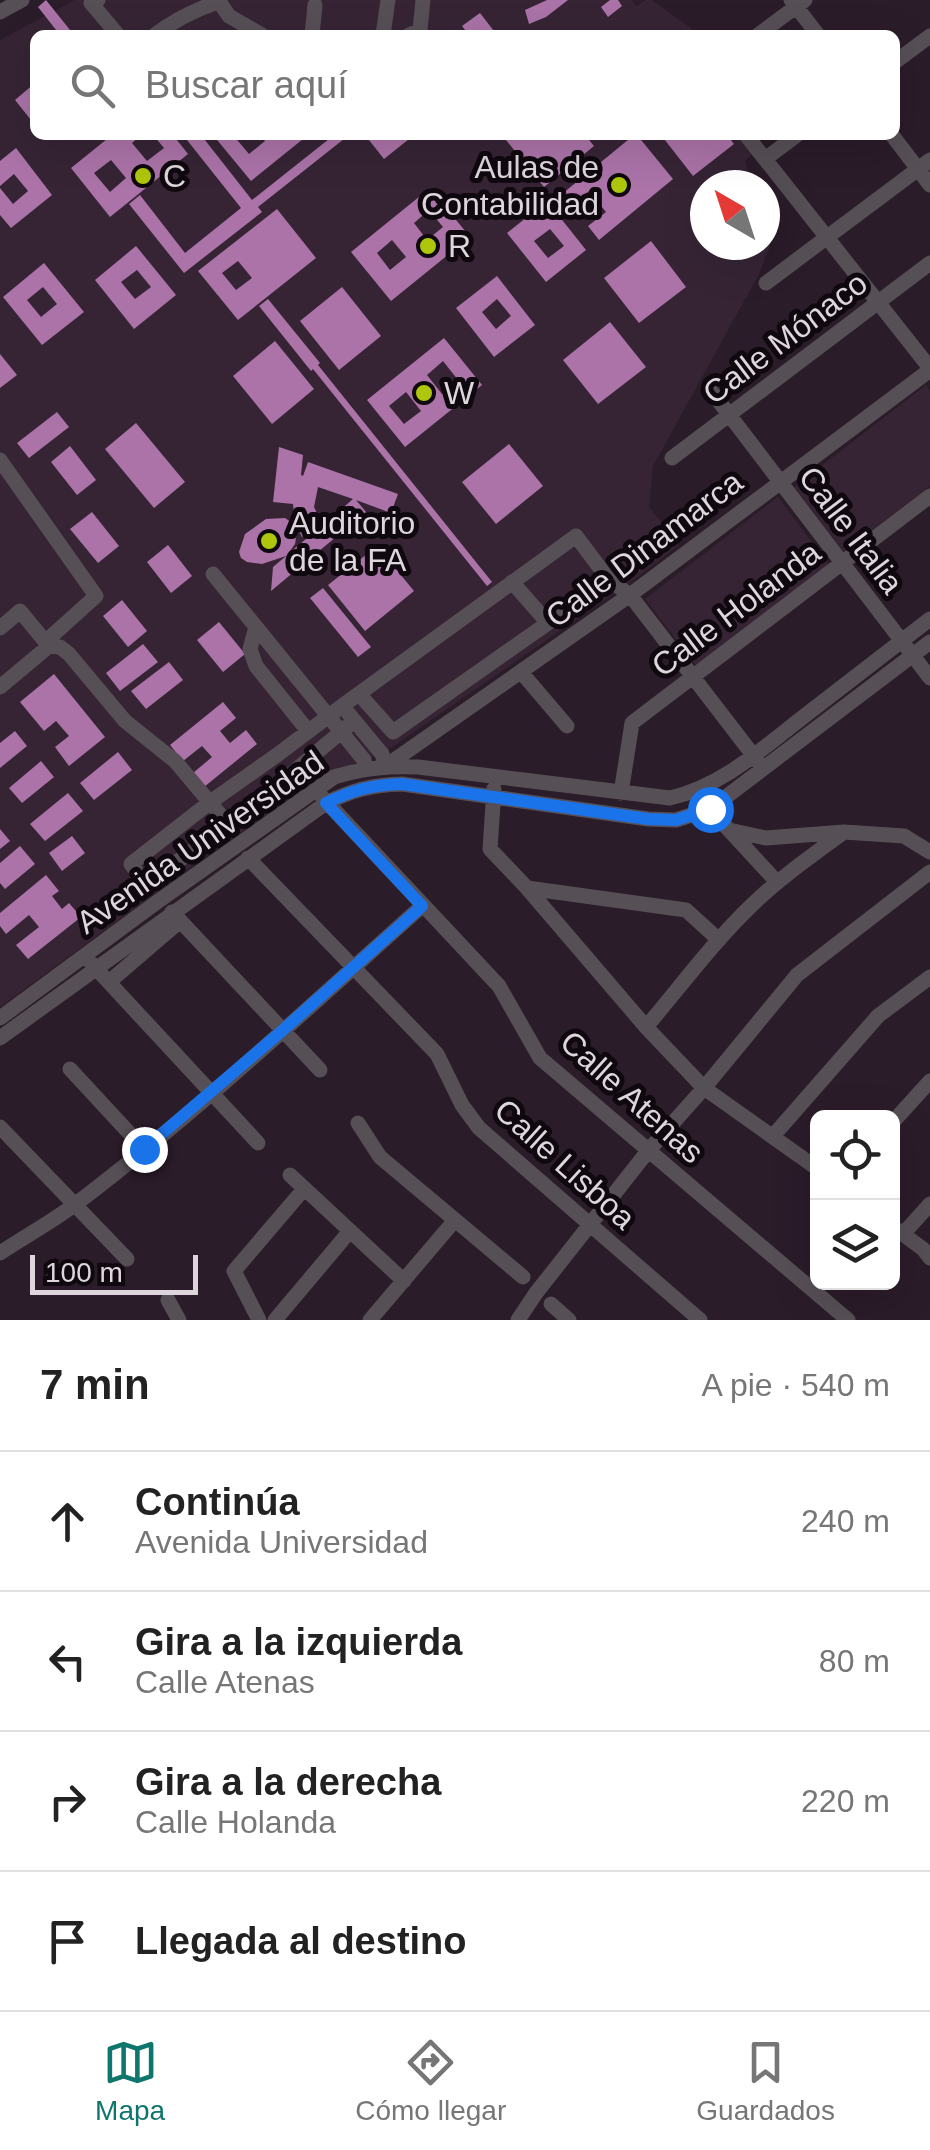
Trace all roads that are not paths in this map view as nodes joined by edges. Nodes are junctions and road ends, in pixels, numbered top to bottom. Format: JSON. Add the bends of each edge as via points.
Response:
{"nodes":[{"id":1,"x":22,"y":0,"type":"edge"},
{"id":2,"x":98,"y":0,"type":"edge"},
{"id":3,"x":388,"y":0,"type":"edge"},
{"id":4,"x":423,"y":0,"type":"edge"},
{"id":5,"x":218,"y":1,"type":"edge"},
{"id":6,"x":797,"y":2,"type":"edge"},
{"id":7,"x":314,"y":5,"type":"dead end"},
{"id":8,"x":0,"y":12,"type":"edge"},
{"id":9,"x":114,"y":30,"type":"edge"},
{"id":10,"x":161,"y":30,"type":"edge"},
{"id":11,"x":254,"y":30,"type":"edge"},
{"id":12,"x":312,"y":30,"type":"edge"},
{"id":13,"x":384,"y":30,"type":"edge"},
{"id":14,"x":420,"y":30,"type":"edge"},
{"id":15,"x":764,"y":30,"type":"edge"},
{"id":16,"x":815,"y":30,"type":"edge"},
{"id":17,"x":930,"y":36,"type":"edge"},
{"id":18,"x":900,"y":58,"type":"edge"},
{"id":19,"x":750,"y":140,"type":"edge"},
{"id":20,"x":790,"y":140,"type":"edge"},
{"id":21,"x":898,"y":140,"type":"edge"},
{"id":22,"x":765,"y":159,"type":"junction"},
{"id":23,"x":924,"y":164,"type":"edge"},
{"id":24,"x":930,"y":185,"type":"edge"},
{"id":25,"x":827,"y":237,"type":"junction"},
{"id":26,"x":930,"y":264,"type":"edge"},
{"id":27,"x":766,"y":282,"type":"dead end"},
{"id":28,"x":878,"y":303,"type":"junction"},
{"id":29,"x":930,"y":369,"type":"edge"},
{"id":30,"x":708,"y":386,"type":"dead end"},
{"id":31,"x":729,"y":414,"type":"junction"},
{"id":32,"x":672,"y":458,"type":"dead end"},
{"id":33,"x":0,"y":460,"type":"edge"},
{"id":34,"x":780,"y":482,"type":"junction"},
{"id":35,"x":930,"y":496,"type":"edge"},
{"id":36,"x":842,"y":564,"type":"junction"},
{"id":37,"x":212,"y":574,"type":"dead end"},
{"id":38,"x":609,"y":580,"type":"junction"},
{"id":39,"x":512,"y":582,"type":"junction"},
{"id":40,"x":630,"y":595,"type":"junction"},
{"id":41,"x":930,"y":619,"type":"edge"},
{"id":42,"x":548,"y":624,"type":"junction"},
{"id":43,"x":256,"y":627,"type":"junction"},
{"id":44,"x":0,"y":628,"type":"edge"},
{"id":45,"x":902,"y":641,"type":"junction"},
{"id":46,"x":930,"y":642,"type":"edge"},
{"id":47,"x":47,"y":644,"type":"junction"},
{"id":48,"x":913,"y":655,"type":"junction"},
{"id":49,"x":522,"y":672,"type":"junction"},
{"id":50,"x":693,"y":676,"type":"junction"},
{"id":51,"x":930,"y":678,"type":"edge"},
{"id":52,"x":0,"y":687,"type":"edge"},
{"id":53,"x":360,"y":694,"type":"junction"},
{"id":54,"x":335,"y":711,"type":"junction"},
{"id":55,"x":354,"y":720,"type":"junction"},
{"id":56,"x":567,"y":726,"type":"dead end"},
{"id":57,"x":308,"y":732,"type":"junction"},
{"id":58,"x":340,"y":732,"type":"junction"},
{"id":59,"x":277,"y":756,"type":"junction"},
{"id":60,"x":759,"y":762,"type":"junction"},
{"id":61,"x":386,"y":766,"type":"junction"},
{"id":62,"x":365,"y":768,"type":"junction"},
{"id":63,"x":293,"y":774,"type":"junction"},
{"id":64,"x":496,"y":777,"type":"junction"},
{"id":65,"x":621,"y":793,"type":"junction"},
{"id":66,"x":320,"y":796,"type":"junction"},
{"id":67,"x":493,"y":798,"type":"junction"},
{"id":68,"x":209,"y":803,"type":"junction"},
{"id":69,"x":710,"y":809,"type":"junction"},
{"id":70,"x":228,"y":824,"type":"junction"},
{"id":71,"x":729,"y":830,"type":"junction"},
{"id":72,"x":844,"y":832,"type":"junction"},
{"id":73,"x":930,"y":852,"type":"edge"},
{"id":74,"x":248,"y":858,"type":"junction"},
{"id":75,"x":930,"y":872,"type":"edge"},
{"id":76,"x":777,"y":882,"type":"junction"},
{"id":77,"x":146,"y":884,"type":"junction"},
{"id":78,"x":527,"y":888,"type":"junction"},
{"id":79,"x":157,"y":902,"type":"junction"},
{"id":80,"x":422,"y":906,"type":"junction"},
{"id":81,"x":176,"y":916,"type":"junction"},
{"id":82,"x":719,"y":940,"type":"junction"},
{"id":83,"x":84,"y":956,"type":"junction"},
{"id":84,"x":354,"y":966,"type":"junction"},
{"id":85,"x":97,"y":969,"type":"junction"},
{"id":86,"x":930,"y":976,"type":"edge"},
{"id":87,"x":109,"y":982,"type":"junction"},
{"id":88,"x":0,"y":1018,"type":"edge"},
{"id":89,"x":646,"y":1027,"type":"junction"},
{"id":90,"x":283,"y":1030,"type":"junction"},
{"id":91,"x":0,"y":1038,"type":"edge"},
{"id":92,"x":70,"y":1070,"type":"dead end"},
{"id":93,"x":320,"y":1070,"type":"dead end"},
{"id":94,"x":930,"y":1081,"type":"edge"},
{"id":95,"x":704,"y":1088,"type":"junction"},
{"id":96,"x":212,"y":1093,"type":"junction"},
{"id":97,"x":900,"y":1114,"type":"edge"},
{"id":98,"x":358,"y":1123,"type":"dead end"},
{"id":99,"x":0,"y":1126,"type":"edge"},
{"id":100,"x":773,"y":1136,"type":"junction"},
{"id":101,"x":258,"y":1143,"type":"dead end"},
{"id":102,"x":144,"y":1149,"type":"junction"},
{"id":103,"x":648,"y":1151,"type":"junction"},
{"id":104,"x":810,"y":1163,"type":"edge"},
{"id":105,"x":290,"y":1175,"type":"dead end"},
{"id":106,"x":304,"y":1188,"type":"junction"},
{"id":107,"x":930,"y":1204,"type":"edge"},
{"id":108,"x":75,"y":1205,"type":"junction"},
{"id":109,"x":455,"y":1220,"type":"junction"},
{"id":110,"x":590,"y":1225,"type":"junction"},
{"id":111,"x":900,"y":1228,"type":"edge"},
{"id":112,"x":350,"y":1231,"type":"junction"},
{"id":113,"x":900,"y":1232,"type":"edge"},
{"id":114,"x":2,"y":1249,"type":"edge"},
{"id":115,"x":930,"y":1258,"type":"edge"},
{"id":116,"x":127,"y":1259,"type":"dead end"},
{"id":117,"x":522,"y":1277,"type":"dead end"},
{"id":118,"x":404,"y":1281,"type":"junction"},
{"id":119,"x":168,"y":1300,"type":"dead end"},
{"id":120,"x":552,"y":1304,"type":"dead end"},
{"id":121,"x":179,"y":1320,"type":"edge"},
{"id":122,"x":259,"y":1320,"type":"edge"},
{"id":123,"x":275,"y":1320,"type":"edge"},
{"id":124,"x":370,"y":1320,"type":"edge"},
{"id":125,"x":518,"y":1320,"type":"edge"},
{"id":126,"x":569,"y":1320,"type":"edge"},
{"id":127,"x":700,"y":1320,"type":"edge"},
{"id":128,"x":848,"y":1320,"type":"edge"}],
"edges":[{"from":1,"to":8,"type":"street"},
{"from":2,"to":9,"type":"street","via":[[92,3]]},
{"from":3,"to":13,"type":"street"},
{"from":4,"to":14,"type":"street"},
{"from":5,"to":10,"type":"street"},
{"from":5,"to":11,"type":"street"},
{"from":6,"to":15,"type":"street"},
{"from":6,"to":16,"type":"street"},
{"from":7,"to":12,"type":"street"},
{"from":17,"to":18,"type":"street"},
{"from":19,"to":22,"type":"street"},
{"from":20,"to":22,"type":"street"},
{"from":21,"to":23,"type":"street"},
{"from":22,"to":25,"type":"street"},
{"from":23,"to":24,"type":"street"},
{"from":23,"to":25,"type":"street"},
{"from":25,"to":27,"type":"street"},
{"from":25,"to":28,"type":"street"},
{"from":26,"to":28,"type":"street","name":"Calle Mónaco"},
{"from":28,"to":29,"type":"street"},
{"from":28,"to":31,"type":"street","name":"Calle Mónaco"},
{"from":29,"to":34,"type":"street","name":"Calle Dinamarca"},
{"from":30,"to":31,"type":"street","name":"Calle Italia"},
{"from":31,"to":32,"type":"street","name":"Calle Mónaco"},
{"from":31,"to":34,"type":"street","name":"Calle Italia"},
{"from":33,"to":47,"type":"street","via":[[96,596]]},
{"from":34,"to":36,"type":"street","name":"Calle Italia"},
{"from":34,"to":40,"type":"street","name":"Calle Dinamarca"},
{"from":35,"to":36,"type":"street","name":"Calle Holanda"},
{"from":36,"to":45,"type":"street","name":"Calle Italia"},
{"from":36,"to":50,"type":"street","name":"Calle Holanda"},
{"from":37,"to":43,"type":"street"},
{"from":38,"to":39,"type":"street","via":[[576,536]]},
{"from":38,"to":40,"type":"street"},
{"from":38,"to":42,"type":"street"},
{"from":39,"to":42,"type":"street"},
{"from":39,"to":53,"type":"street"},
{"from":40,"to":49,"type":"street","name":"Calle Dinamarca"},
{"from":40,"to":50,"type":"street"},
{"from":41,"to":45,"type":"street","name":"Avenida Universidad"},
{"from":42,"to":53,"type":"street","via":[[392,732]]},
{"from":43,"to":54,"type":"street"},
{"from":43,"to":57,"type":"street","via":[[250,648],[256,666]]},
{"from":44,"to":47,"type":"street","via":[[20,611]]},
{"from":45,"to":48,"type":"street","name":"Calle Italia"},
{"from":45,"to":60,"type":"street","name":"Avenida Universidad"},
{"from":46,"to":48,"type":"street","name":"Avenida Universidad"},
{"from":47,"to":52,"type":"street"},
{"from":47,"to":68,"type":"street","via":[[70,654]]},
{"from":48,"to":51,"type":"street","name":"Calle Italia"},
{"from":48,"to":60,"type":"street","name":"Avenida Universidad"},
{"from":49,"to":56,"type":"street"},
{"from":49,"to":61,"type":"street","name":"Calle Dinamarca"},
{"from":50,"to":60,"type":"street"},
{"from":50,"to":65,"type":"street","name":"Calle Holanda","via":[[632,722]]},
{"from":53,"to":54,"type":"street"},
{"from":54,"to":55,"type":"street"},
{"from":54,"to":57,"type":"street"},
{"from":54,"to":58,"type":"street"},
{"from":55,"to":58,"type":"street"},
{"from":55,"to":61,"type":"street"},
{"from":57,"to":59,"type":"street"},
{"from":58,"to":62,"type":"street"},
{"from":58,"to":63,"type":"street"},
{"from":59,"to":63,"type":"street"},
{"from":59,"to":68,"type":"street"},
{"from":60,"to":65,"type":"street","name":"Avenida Universidad","via":[[693,793]]},
{"from":60,"to":69,"type":"street","name":"Avenida Universidad"},
{"from":61,"to":62,"type":"street","name":"Avenida Universidad"},
{"from":61,"to":64,"type":"street","name":"Avenida Universidad"},
{"from":62,"to":66,"type":"street","name":"Avenida Universidad","via":[[334,777]]},
{"from":63,"to":70,"type":"street"},
{"from":64,"to":65,"type":"street","name":"Avenida Universidad"},
{"from":64,"to":67,"type":"street"},
{"from":66,"to":67,"type":"street","name":"Avenida Universidad","via":[[402,784]]},
{"from":66,"to":74,"type":"street","name":"Avenida Universidad"},
{"from":66,"to":79,"type":"street","name":"Avenida Universidad"},
{"from":66,"to":80,"type":"street","name":"Calle Atenas"},
{"from":67,"to":69,"type":"street","name":"Avenida Universidad","via":[[648,819],[676,820]]},
{"from":67,"to":78,"type":"street","via":[[490,849]]},
{"from":68,"to":70,"type":"street"},
{"from":68,"to":77,"type":"street","via":[[131,864]]},
{"from":69,"to":71,"type":"street"},
{"from":70,"to":77,"type":"street"},
{"from":71,"to":72,"type":"street","via":[[766,838]]},
{"from":71,"to":76,"type":"street"},
{"from":72,"to":73,"type":"street","via":[[904,836]]},
{"from":72,"to":76,"type":"street"},
{"from":74,"to":81,"type":"street","name":"Avenida Universidad"},
{"from":74,"to":84,"type":"street","name":"Calle Lisboa"},
{"from":75,"to":95,"type":"street","via":[[797,975]]},
{"from":76,"to":82,"type":"street"},
{"from":77,"to":79,"type":"street"},
{"from":78,"to":82,"type":"street","via":[[686,910]]},
{"from":78,"to":89,"type":"street"},
{"from":79,"to":83,"type":"street","name":"Avenida Universidad"},
{"from":80,"to":84,"type":"street"},
{"from":80,"to":103,"type":"street","name":"Calle Atenas","via":[[499,986],[540,1058]]},
{"from":81,"to":85,"type":"street","name":"Avenida Universidad"},
{"from":81,"to":87,"type":"street","name":"Avenida Universidad"},
{"from":81,"to":90,"type":"street"},
{"from":82,"to":89,"type":"street"},
{"from":83,"to":85,"type":"street"},
{"from":83,"to":88,"type":"street","name":"Avenida Universidad"},
{"from":84,"to":90,"type":"street"},
{"from":84,"to":110,"type":"street","name":"Calle Lisboa","via":[[437,1054],[478,1128]]},
{"from":85,"to":87,"type":"street"},
{"from":85,"to":91,"type":"street","name":"Avenida Universidad"},
{"from":86,"to":100,"type":"street","via":[[878,1016]]},
{"from":87,"to":96,"type":"street"},
{"from":89,"to":95,"type":"street"},
{"from":90,"to":93,"type":"street"},
{"from":90,"to":96,"type":"street"},
{"from":92,"to":102,"type":"street"},
{"from":94,"to":97,"type":"street"},
{"from":95,"to":100,"type":"street"},
{"from":95,"to":103,"type":"street"},
{"from":96,"to":101,"type":"street"},
{"from":96,"to":102,"type":"street"},
{"from":98,"to":109,"type":"street","via":[[380,1157]]},
{"from":99,"to":108,"type":"street"},
{"from":100,"to":104,"type":"street"},
{"from":102,"to":108,"type":"street"},
{"from":103,"to":110,"type":"street"},
{"from":103,"to":128,"type":"street","name":"Calle Atenas"},
{"from":105,"to":106,"type":"street"},
{"from":106,"to":112,"type":"street"},
{"from":106,"to":122,"type":"street","via":[[234,1271]]},
{"from":107,"to":111,"type":"street"},
{"from":108,"to":114,"type":"street"},
{"from":108,"to":116,"type":"street"},
{"from":109,"to":117,"type":"street"},
{"from":109,"to":118,"type":"street"},
{"from":110,"to":125,"type":"street"},
{"from":110,"to":127,"type":"street","name":"Calle Lisboa"},
{"from":112,"to":118,"type":"street"},
{"from":112,"to":123,"type":"street"},
{"from":113,"to":115,"type":"street"},
{"from":118,"to":124,"type":"street"},
{"from":119,"to":121,"type":"street"},
{"from":120,"to":126,"type":"street"}]}
